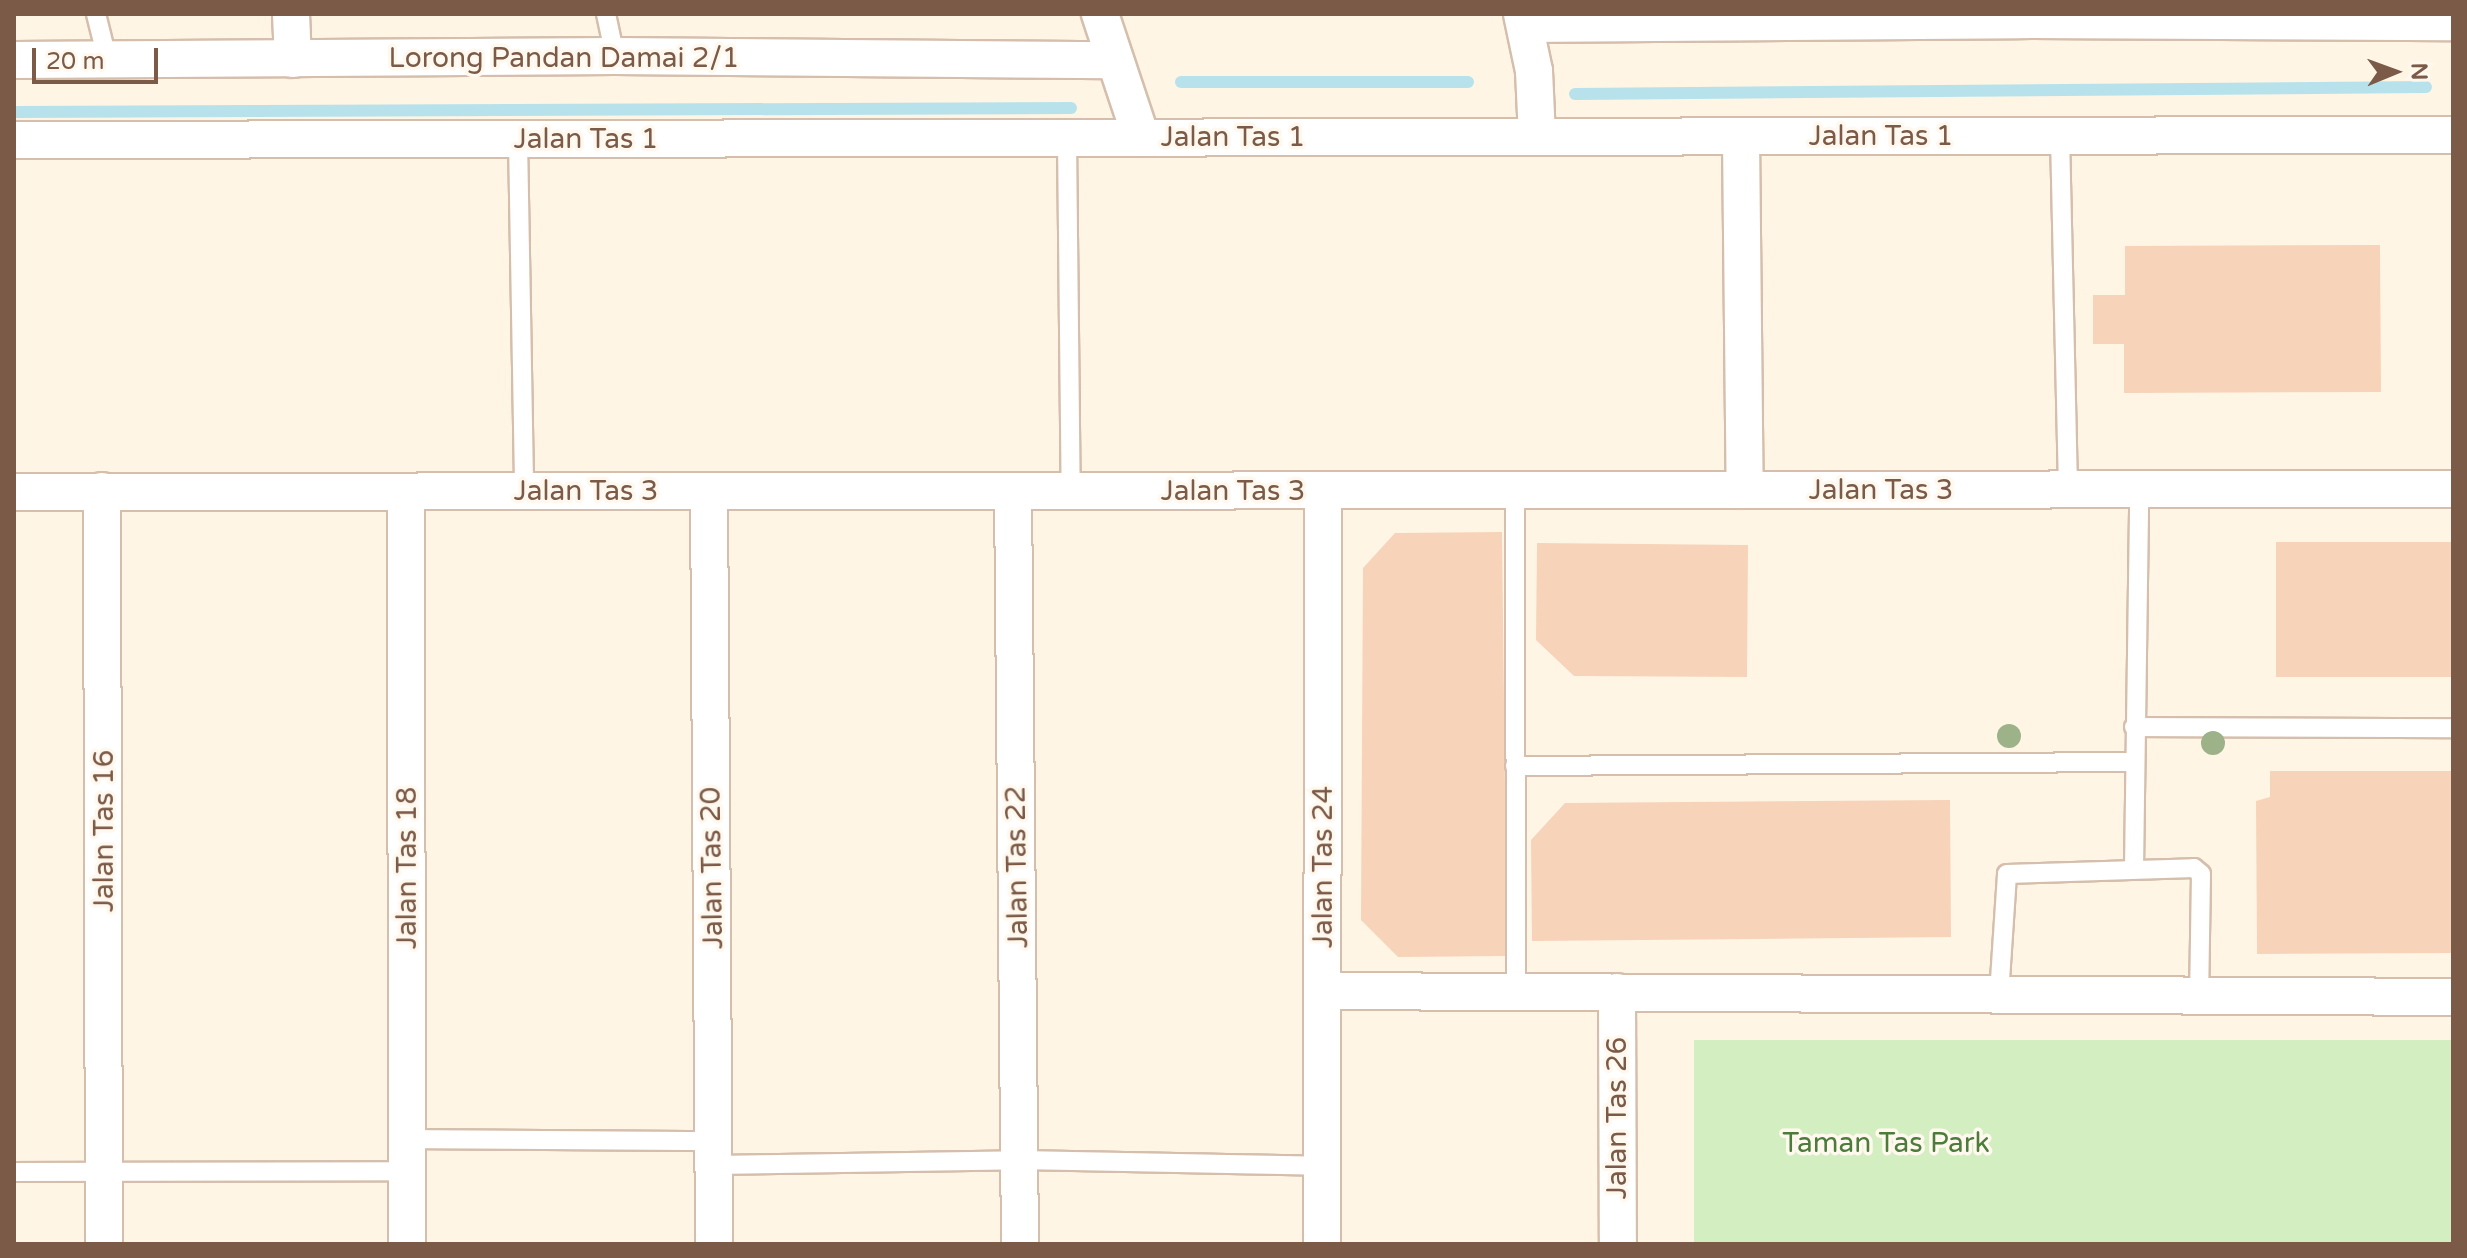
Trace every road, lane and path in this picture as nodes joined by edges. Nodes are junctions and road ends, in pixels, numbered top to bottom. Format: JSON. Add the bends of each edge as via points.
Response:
{"nodes":[{"id":1,"x":96,"y":14,"type":"edge"},
{"id":2,"x":291,"y":14,"type":"edge"},
{"id":3,"x":606,"y":14,"type":"edge"},
{"id":4,"x":1100,"y":14,"type":"edge"},
{"id":5,"x":2031,"y":17,"type":"edge"},
{"id":6,"x":2225,"y":18,"type":"edge"},
{"id":7,"x":1523,"y":19,"type":"edge"},
{"id":8,"x":2453,"y":22,"type":"edge"},
{"id":9,"x":615,"y":56,"type":"junction"},
{"id":10,"x":293,"y":59,"type":"junction"},
{"id":11,"x":14,"y":60,"type":"edge"},
{"id":12,"x":1113,"y":60,"type":"junction"},
{"id":13,"x":108,"y":62,"type":"junction"},
{"id":14,"x":2453,"y":135,"type":"edge"},
{"id":15,"x":2060,"y":136,"type":"junction"},
{"id":16,"x":1141,"y":137,"type":"junction"},
{"id":17,"x":1537,"y":137,"type":"junction"},
{"id":18,"x":1741,"y":137,"type":"junction"},
{"id":19,"x":1067,"y":138,"type":"junction"},
{"id":20,"x":518,"y":139,"type":"junction"},
{"id":21,"x":14,"y":140,"type":"edge"},
{"id":22,"x":2453,"y":489,"type":"edge"},
{"id":23,"x":1323,"y":490,"type":"junction"},
{"id":24,"x":1745,"y":490,"type":"junction"},
{"id":25,"x":2068,"y":490,"type":"junction"},
{"id":26,"x":2139,"y":490,"type":"junction"},
{"id":27,"x":102,"y":491,"type":"junction"},
{"id":28,"x":524,"y":491,"type":"junction"},
{"id":29,"x":709,"y":491,"type":"junction"},
{"id":30,"x":1013,"y":491,"type":"junction"},
{"id":31,"x":1071,"y":491,"type":"junction"},
{"id":32,"x":1515,"y":491,"type":"junction"},
{"id":33,"x":14,"y":492,"type":"edge"},
{"id":34,"x":406,"y":492,"type":"junction"},
{"id":35,"x":2134,"y":727,"type":"junction"},
{"id":36,"x":2453,"y":728,"type":"edge"},
{"id":37,"x":2133,"y":762,"type":"junction"},
{"id":38,"x":1515,"y":766,"type":"junction"},
{"id":39,"x":2134,"y":869,"type":"junction"},
{"id":40,"x":1323,"y":991,"type":"junction"},
{"id":41,"x":1516,"y":992,"type":"junction"},
{"id":42,"x":1617,"y":992,"type":"junction"},
{"id":43,"x":1999,"y":995,"type":"junction"},
{"id":44,"x":2199,"y":996,"type":"junction"},
{"id":45,"x":2453,"y":997,"type":"edge"},
{"id":46,"x":715,"y":1153,"type":"junction"},
{"id":47,"x":407,"y":1155,"type":"junction"},
{"id":48,"x":1020,"y":1160,"type":"junction"},
{"id":49,"x":1322,"y":1166,"type":"junction"},
{"id":50,"x":105,"y":1171,"type":"junction"},
{"id":51,"x":14,"y":1172,"type":"edge"},
{"id":52,"x":104,"y":1244,"type":"edge"},
{"id":53,"x":407,"y":1244,"type":"edge"},
{"id":54,"x":714,"y":1244,"type":"edge"},
{"id":55,"x":1020,"y":1244,"type":"edge"},
{"id":56,"x":1322,"y":1244,"type":"edge"},
{"id":57,"x":1618,"y":1244,"type":"edge"}],
"edges":[{"from":1,"to":13,"type":"lane"},
{"from":2,"to":10,"type":"street"},
{"from":3,"to":9,"type":"lane"},
{"from":4,"to":12,"type":"street"},
{"from":5,"to":6,"type":"street"},
{"from":5,"to":7,"type":"street"},
{"from":6,"to":8,"type":"street"},
{"from":7,"to":17,"type":"street","via":[[1534,71]]},
{"from":9,"to":10,"type":"street","name":"Lorong Pandan Damai 2/1"},
{"from":9,"to":12,"type":"street","name":"Lorong Pandan Damai 2/1"},
{"from":10,"to":13,"type":"street","name":"Lorong Pandan Damai 2/1"},
{"from":11,"to":13,"type":"street","name":"Lorong Pandan Damai 2/1"},
{"from":12,"to":16,"type":"street"},
{"from":14,"to":15,"type":"street","name":"Jalan Tas 1"},
{"from":15,"to":18,"type":"street","name":"Jalan Tas 1"},
{"from":15,"to":25,"type":"lane"},
{"from":16,"to":17,"type":"street","name":"Jalan Tas 1"},
{"from":16,"to":19,"type":"street","name":"Jalan Tas 1"},
{"from":17,"to":18,"type":"street","name":"Jalan Tas 1"},
{"from":18,"to":24,"type":"street"},
{"from":19,"to":20,"type":"street","name":"Jalan Tas 1"},
{"from":19,"to":31,"type":"lane"},
{"from":20,"to":21,"type":"street","name":"Jalan Tas 1"},
{"from":20,"to":28,"type":"lane"},
{"from":22,"to":26,"type":"street","name":"Jalan Tas 3"},
{"from":23,"to":31,"type":"street","name":"Jalan Tas 3"},
{"from":23,"to":32,"type":"street","name":"Jalan Tas 3"},
{"from":23,"to":40,"type":"street","name":"Jalan Tas 24"},
{"from":24,"to":25,"type":"street","name":"Jalan Tas 3"},
{"from":24,"to":32,"type":"street","name":"Jalan Tas 3"},
{"from":25,"to":26,"type":"street","name":"Jalan Tas 3"},
{"from":26,"to":35,"type":"lane"},
{"from":27,"to":33,"type":"street","name":"Jalan Tas 3"},
{"from":27,"to":34,"type":"street","name":"Jalan Tas 3"},
{"from":27,"to":50,"type":"street","name":"Jalan Tas 16"},
{"from":28,"to":29,"type":"street","name":"Jalan Tas 3"},
{"from":28,"to":34,"type":"street","name":"Jalan Tas 3"},
{"from":29,"to":30,"type":"street","name":"Jalan Tas 3"},
{"from":29,"to":46,"type":"street","name":"Jalan Tas 20"},
{"from":30,"to":31,"type":"street","name":"Jalan Tas 3"},
{"from":30,"to":48,"type":"street","name":"Jalan Tas 22"},
{"from":32,"to":38,"type":"lane"},
{"from":34,"to":47,"type":"street","name":"Jalan Tas 18"},
{"from":35,"to":36,"type":"lane"},
{"from":35,"to":37,"type":"lane"},
{"from":37,"to":38,"type":"lane"},
{"from":37,"to":39,"type":"lane"},
{"from":38,"to":41,"type":"lane"},
{"from":39,"to":43,"type":"lane","via":[[2007,874]]},
{"from":39,"to":44,"type":"lane","via":[[2194,868],[2201,874]]},
{"from":40,"to":41,"type":"street"},
{"from":40,"to":49,"type":"street","name":"Jalan Tas 24"},
{"from":41,"to":42,"type":"street"},
{"from":42,"to":43,"type":"street"},
{"from":42,"to":57,"type":"street","name":"Jalan Tas 26"},
{"from":43,"to":44,"type":"street"},
{"from":44,"to":45,"type":"street"},
{"from":46,"to":47,"type":"lane"},
{"from":46,"to":48,"type":"lane"},
{"from":46,"to":54,"type":"street","name":"Jalan Tas 20"},
{"from":47,"to":50,"type":"lane"},
{"from":47,"to":53,"type":"street","name":"Jalan Tas 18"},
{"from":48,"to":49,"type":"lane"},
{"from":48,"to":55,"type":"street","name":"Jalan Tas 22"},
{"from":49,"to":56,"type":"street","name":"Jalan Tas 24"},
{"from":50,"to":51,"type":"lane"},
{"from":50,"to":52,"type":"street","name":"Jalan Tas 16"}]}
